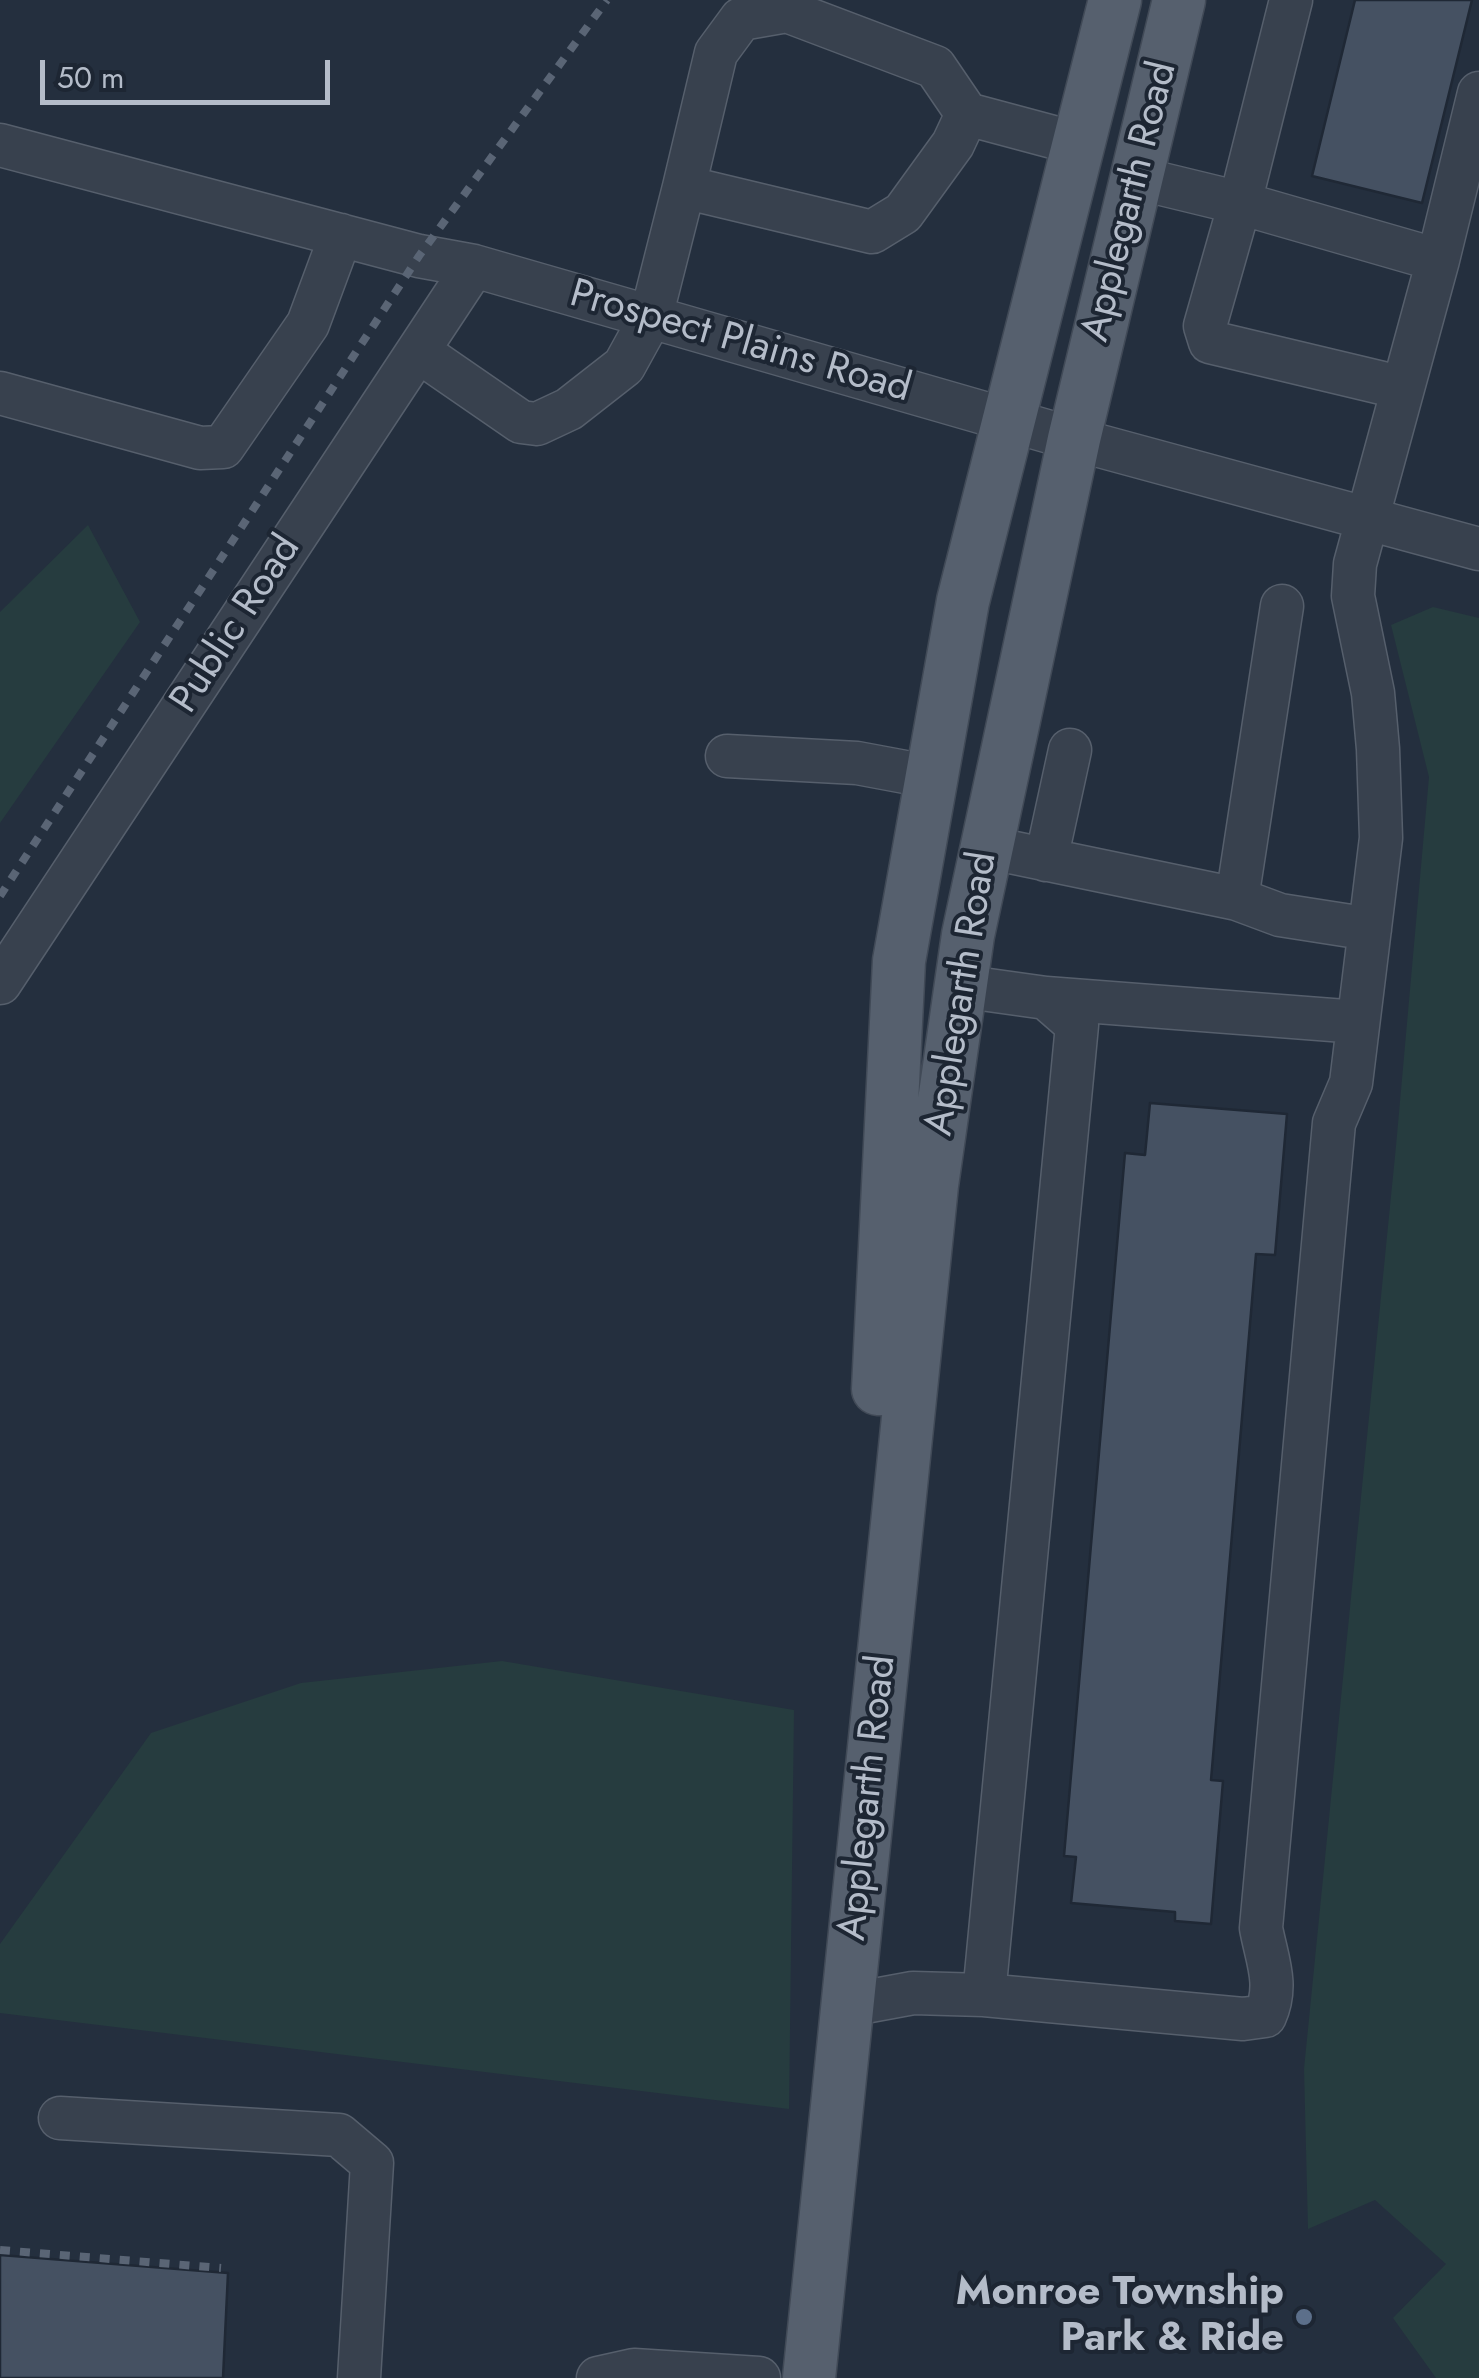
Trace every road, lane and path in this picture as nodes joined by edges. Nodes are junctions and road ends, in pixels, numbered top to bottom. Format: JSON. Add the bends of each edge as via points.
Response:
{"nodes":[{"id":1,"x":1115,"y":0,"type":"edge"},
{"id":2,"x":1180,"y":0,"type":"edge"},
{"id":3,"x":1291,"y":0,"type":"edge"},
{"id":4,"x":1479,"y":93,"type":"edge"},
{"id":5,"x":967,"y":114,"type":"junction"},
{"id":6,"x":1079,"y":144,"type":"junction"},
{"id":7,"x":0,"y":145,"type":"edge"},
{"id":8,"x":1137,"y":178,"type":"junction"},
{"id":9,"x":684,"y":187,"type":"junction"},
{"id":10,"x":1240,"y":203,"type":"junction"},
{"id":11,"x":341,"y":235,"type":"junction"},
{"id":12,"x":1438,"y":260,"type":"junction"},
{"id":13,"x":474,"y":266,"type":"junction"},
{"id":14,"x":651,"y":318,"type":"junction"},
{"id":15,"x":418,"y":352,"type":"junction"},
{"id":16,"x":1402,"y":388,"type":"junction"},
{"id":17,"x":0,"y":393,"type":"edge"},
{"id":18,"x":1009,"y":420,"type":"junction"},
{"id":19,"x":1074,"y":439,"type":"junction"},
{"id":20,"x":1366,"y":518,"type":"junction"},
{"id":21,"x":1479,"y":549,"type":"edge"},
{"id":22,"x":1282,"y":606,"type":"dead end"},
{"id":23,"x":1070,"y":750,"type":"dead end"},
{"id":24,"x":728,"y":756,"type":"dead end"},
{"id":25,"x":932,"y":777,"type":"junction"},
{"id":26,"x":986,"y":848,"type":"junction"},
{"id":27,"x":1046,"y":860,"type":"junction"},
{"id":28,"x":1237,"y":899,"type":"junction"},
{"id":29,"x":1370,"y":929,"type":"junction"},
{"id":30,"x":0,"y":983,"type":"edge"},
{"id":31,"x":960,"y":986,"type":"junction"},
{"id":32,"x":1046,"y":998,"type":"junction"},
{"id":33,"x":1358,"y":1022,"type":"junction"},
{"id":34,"x":984,"y":1995,"type":"junction"},
{"id":35,"x":848,"y":2005,"type":"junction"},
{"id":36,"x":60,"y":2118,"type":"dead end"},
{"id":37,"x":359,"y":2378,"type":"edge"},
{"id":38,"x":598,"y":2378,"type":"edge"},
{"id":39,"x":759,"y":2378,"type":"edge"},
{"id":40,"x":809,"y":2378,"type":"edge"}],
"edges":[{"from":1,"to":6,"type":"main road","name":"Applegarth Road"},
{"from":2,"to":8,"type":"main road","name":"Applegarth Road"},
{"from":3,"to":10,"type":"street"},
{"from":4,"to":12,"type":"street"},
{"from":5,"to":6,"type":"street"},
{"from":5,"to":9,"type":"street","via":[[903,213],[872,232]]},
{"from":5,"to":9,"type":"street","via":[[935,67],[787,12],[741,19],[716,53]]},
{"from":6,"to":18,"type":"main road","name":"Applegarth Road"},
{"from":7,"to":11,"type":"street","name":"Prospect Plains Road"},
{"from":8,"to":10,"type":"street"},
{"from":8,"to":19,"type":"main road","name":"Applegarth Road"},
{"from":9,"to":14,"type":"street"},
{"from":10,"to":12,"type":"street"},
{"from":10,"to":16,"type":"street","via":[[1205,326],[1210,342]]},
{"from":11,"to":13,"type":"street","name":"Prospect Plains Road"},
{"from":11,"to":17,"type":"street","via":[[308,324],[222,447],[200,448]]},
{"from":12,"to":16,"type":"street"},
{"from":13,"to":14,"type":"street","name":"Prospect Plains Road"},
{"from":13,"to":15,"type":"street","name":"Public Road"},
{"from":14,"to":15,"type":"street","via":[[624,366],[537,424],[521,422]]},
{"from":14,"to":18,"type":"street","name":"Prospect Plains Road"},
{"from":15,"to":30,"type":"street","name":"Public Road"},
{"from":16,"to":20,"type":"street"},
{"from":18,"to":19,"type":"street","name":"Prospect Plains Road"},
{"from":18,"to":25,"type":"main road","name":"Applegarth Road","via":[[962,601]]},
{"from":19,"to":20,"type":"street","name":"Prospect Plains Road"},
{"from":19,"to":26,"type":"main road","name":"Applegarth Road"},
{"from":20,"to":21,"type":"street","name":"Prospect Plains Road"},
{"from":20,"to":29,"type":"street","via":[[1354,596],[1382,804]]},
{"from":22,"to":28,"type":"street"},
{"from":23,"to":27,"type":"street"},
{"from":24,"to":25,"type":"street","via":[[857,763]]},
{"from":25,"to":35,"type":"main road","name":"Applegarth Road","via":[[899,961]]},
{"from":26,"to":27,"type":"street"},
{"from":26,"to":31,"type":"main road","name":"Applegarth Road"},
{"from":27,"to":28,"type":"street"},
{"from":28,"to":29,"type":"street","via":[[1280,916]]},
{"from":29,"to":33,"type":"street"},
{"from":31,"to":32,"type":"street"},
{"from":31,"to":35,"type":"main road","name":"Applegarth Road","via":[[932,1185]]},
{"from":32,"to":33,"type":"street"},
{"from":32,"to":34,"type":"street","via":[[1076,1025]]},
{"from":33,"to":34,"type":"street","via":[[1350,1083],[1334,1122],[1261,1928],[1274,1981],[1272,2002],[1264,2016],[1244,2020]]},
{"from":34,"to":35,"type":"street","via":[[912,1992]]},
{"from":35,"to":40,"type":"main road","name":"Applegarth Road"},
{"from":36,"to":37,"type":"street","via":[[340,2135],[372,2162]]},
{"from":38,"to":39,"type":"street","via":[[634,2370]]}]}
